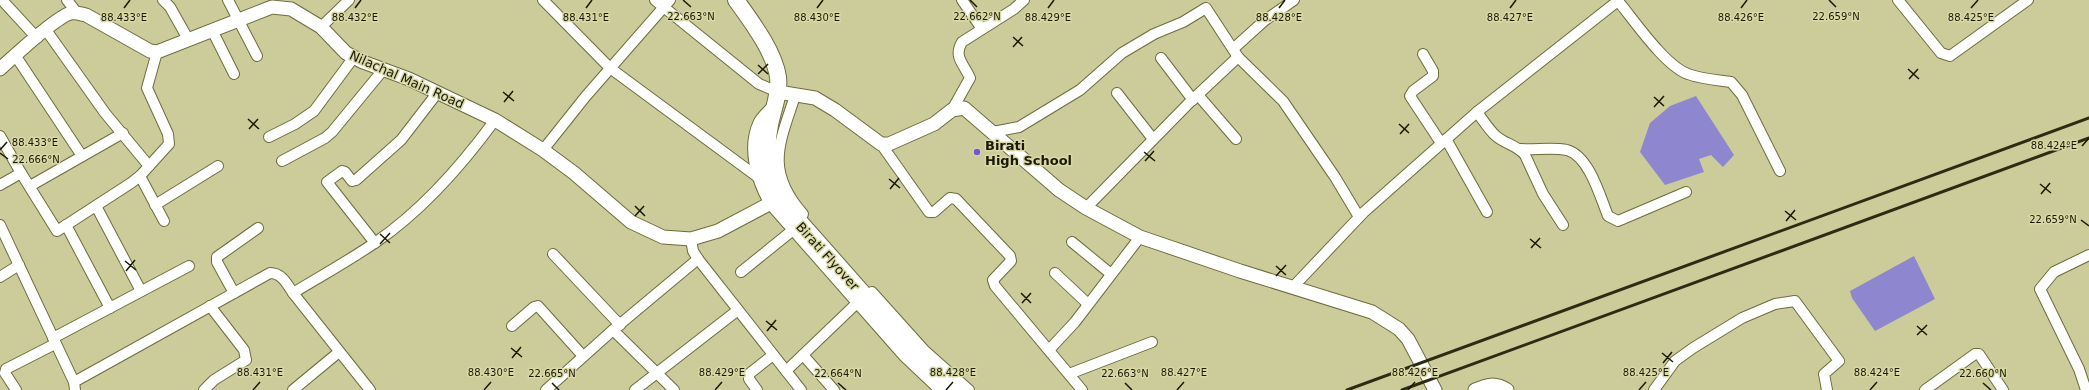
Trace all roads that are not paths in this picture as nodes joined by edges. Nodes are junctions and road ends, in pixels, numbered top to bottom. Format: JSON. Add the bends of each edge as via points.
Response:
{"nodes":[{"id":1,"x":2,"y":0,"type":"edge"},
{"id":2,"x":67,"y":0,"type":"edge"},
{"id":3,"x":163,"y":0,"type":"edge"},
{"id":4,"x":228,"y":0,"type":"edge"},
{"id":5,"x":348,"y":0,"type":"edge"},
{"id":6,"x":543,"y":0,"type":"edge"},
{"id":7,"x":655,"y":0,"type":"edge"},
{"id":8,"x":736,"y":0,"type":"edge"},
{"id":9,"x":962,"y":0,"type":"edge"},
{"id":10,"x":1024,"y":0,"type":"edge"},
{"id":11,"x":1294,"y":0,"type":"edge"},
{"id":12,"x":1618,"y":0,"type":"edge"},
{"id":13,"x":1898,"y":0,"type":"edge"},
{"id":14,"x":2028,"y":0,"type":"edge"},
{"id":15,"x":667,"y":3,"type":"edge"},
{"id":16,"x":1204,"y":4,"type":"edge"},
{"id":17,"x":1280,"y":4,"type":"edge"},
{"id":18,"x":77,"y":12,"type":"junction"},
{"id":19,"x":238,"y":20,"type":"junction"},
{"id":20,"x":321,"y":27,"type":"junction"},
{"id":21,"x":982,"y":29,"type":"junction"},
{"id":22,"x":212,"y":30,"type":"junction"},
{"id":23,"x":41,"y":34,"type":"junction"},
{"id":24,"x":188,"y":39,"type":"junction"},
{"id":25,"x":1232,"y":48,"type":"junction"},
{"id":26,"x":156,"y":52,"type":"junction"},
{"id":27,"x":1423,"y":54,"type":"dead end"},
{"id":28,"x":15,"y":56,"type":"junction"},
{"id":29,"x":257,"y":56,"type":"dead end"},
{"id":30,"x":354,"y":57,"type":"junction"},
{"id":31,"x":1238,"y":57,"type":"junction"},
{"id":32,"x":1161,"y":58,"type":"dead end"},
{"id":33,"x":610,"y":68,"type":"junction"},
{"id":34,"x":0,"y":69,"type":"edge"},
{"id":35,"x":383,"y":70,"type":"junction"},
{"id":36,"x":234,"y":74,"type":"dead end"},
{"id":37,"x":438,"y":92,"type":"junction"},
{"id":38,"x":1117,"y":93,"type":"dead end"},
{"id":39,"x":795,"y":96,"type":"junction"},
{"id":40,"x":1195,"y":97,"type":"junction"},
{"id":41,"x":776,"y":100,"type":"junction"},
{"id":42,"x":952,"y":110,"type":"junction"},
{"id":43,"x":1477,"y":112,"type":"junction"},
{"id":44,"x":495,"y":120,"type":"junction"},
{"id":45,"x":993,"y":132,"type":"junction"},
{"id":46,"x":123,"y":133,"type":"junction"},
{"id":47,"x":0,"y":136,"type":"edge"},
{"id":48,"x":269,"y":137,"type":"dead end"},
{"id":49,"x":1236,"y":139,"type":"dead end"},
{"id":50,"x":1153,"y":140,"type":"junction"},
{"id":51,"x":1443,"y":141,"type":"junction"},
{"id":52,"x":881,"y":144,"type":"junction"},
{"id":53,"x":1521,"y":149,"type":"junction"},
{"id":54,"x":543,"y":150,"type":"junction"},
{"id":55,"x":82,"y":156,"type":"junction"},
{"id":56,"x":282,"y":162,"type":"dead end"},
{"id":57,"x":149,"y":166,"type":"junction"},
{"id":58,"x":218,"y":166,"type":"dead end"},
{"id":59,"x":1780,"y":171,"type":"dead end"},
{"id":60,"x":22,"y":173,"type":"junction"},
{"id":61,"x":140,"y":176,"type":"junction"},
{"id":62,"x":759,"y":178,"type":"junction"},
{"id":63,"x":0,"y":185,"type":"edge"},
{"id":64,"x":30,"y":186,"type":"junction"},
{"id":65,"x":1686,"y":192,"type":"dead end"},
{"id":66,"x":771,"y":203,"type":"junction"},
{"id":67,"x":155,"y":205,"type":"junction"},
{"id":68,"x":96,"y":206,"type":"junction"},
{"id":69,"x":1086,"y":208,"type":"junction"},
{"id":70,"x":1487,"y":212,"type":"dead end"},
{"id":71,"x":1359,"y":217,"type":"junction"},
{"id":72,"x":164,"y":221,"type":"dead end"},
{"id":73,"x":0,"y":225,"type":"edge"},
{"id":74,"x":66,"y":225,"type":"junction"},
{"id":75,"x":1563,"y":225,"type":"dead end"},
{"id":76,"x":258,"y":228,"type":"dead end"},
{"id":77,"x":793,"y":230,"type":"junction"},
{"id":78,"x":1140,"y":237,"type":"junction"},
{"id":79,"x":691,"y":239,"type":"junction"},
{"id":80,"x":1072,"y":242,"type":"dead end"},
{"id":81,"x":375,"y":243,"type":"junction"},
{"id":82,"x":553,"y":254,"type":"dead end"},
{"id":83,"x":2089,"y":255,"type":"edge"},
{"id":84,"x":698,"y":260,"type":"junction"},
{"id":85,"x":19,"y":265,"type":"junction"},
{"id":86,"x":188,"y":266,"type":"dead end"},
{"id":87,"x":741,"y":272,"type":"dead end"},
{"id":88,"x":1055,"y":273,"type":"dead end"},
{"id":89,"x":1111,"y":274,"type":"junction"},
{"id":90,"x":0,"y":277,"type":"edge"},
{"id":91,"x":1293,"y":287,"type":"junction"},
{"id":92,"x":141,"y":292,"type":"junction"},
{"id":93,"x":234,"y":293,"type":"junction"},
{"id":94,"x":293,"y":293,"type":"junction"},
{"id":95,"x":857,"y":303,"type":"junction"},
{"id":96,"x":1088,"y":304,"type":"junction"},
{"id":97,"x":210,"y":306,"type":"junction"},
{"id":98,"x":110,"y":308,"type":"junction"},
{"id":99,"x":738,"y":310,"type":"junction"},
{"id":100,"x":512,"y":326,"type":"dead end"},
{"id":101,"x":616,"y":327,"type":"junction"},
{"id":102,"x":54,"y":341,"type":"junction"},
{"id":103,"x":1152,"y":342,"type":"dead end"},
{"id":104,"x":1049,"y":350,"type":"junction"},
{"id":105,"x":339,"y":352,"type":"junction"},
{"id":106,"x":774,"y":355,"type":"junction"},
{"id":107,"x":803,"y":355,"type":"junction"},
{"id":108,"x":583,"y":356,"type":"junction"},
{"id":109,"x":786,"y":371,"type":"junction"},
{"id":110,"x":657,"y":372,"type":"junction"},
{"id":111,"x":1069,"y":374,"type":"junction"},
{"id":112,"x":74,"y":386,"type":"edge"},
{"id":113,"x":16,"y":390,"type":"edge"},
{"id":114,"x":204,"y":390,"type":"edge"},
{"id":115,"x":293,"y":390,"type":"edge"},
{"id":116,"x":370,"y":390,"type":"edge"},
{"id":117,"x":546,"y":390,"type":"edge"},
{"id":118,"x":635,"y":390,"type":"edge"},
{"id":119,"x":674,"y":390,"type":"edge"},
{"id":120,"x":757,"y":390,"type":"edge"},
{"id":121,"x":801,"y":390,"type":"edge"},
{"id":122,"x":834,"y":390,"type":"edge"},
{"id":123,"x":942,"y":390,"type":"edge"},
{"id":124,"x":954,"y":390,"type":"edge"},
{"id":125,"x":969,"y":390,"type":"edge"},
{"id":126,"x":1082,"y":390,"type":"edge"},
{"id":127,"x":1435,"y":390,"type":"edge"},
{"id":128,"x":1475,"y":390,"type":"edge"},
{"id":129,"x":1507,"y":390,"type":"edge"},
{"id":130,"x":1654,"y":390,"type":"edge"},
{"id":131,"x":1827,"y":390,"type":"edge"},
{"id":132,"x":1925,"y":390,"type":"edge"},
{"id":133,"x":2003,"y":390,"type":"edge"},
{"id":134,"x":2086,"y":390,"type":"edge"}],
"edges":[{"from":1,"to":23,"type":"street"},
{"from":2,"to":18,"type":"street"},
{"from":3,"to":24,"type":"street","via":[[170,7]]},
{"from":4,"to":19,"type":"street"},
{"from":5,"to":20,"type":"street"},
{"from":6,"to":33,"type":"street"},
{"from":7,"to":15,"type":"street"},
{"from":8,"to":41,"type":"main road","name":"Birati Flyover","via":[[754,24],[774,64],[778,78]]},
{"from":9,"to":21,"type":"street"},
{"from":10,"to":21,"type":"street"},
{"from":11,"to":17,"type":"street"},
{"from":12,"to":43,"type":"street"},
{"from":12,"to":59,"type":"street","via":[[1656,48],[1678,69],[1702,78],[1731,82],[1742,95]]},
{"from":13,"to":14,"type":"street","via":[[1941,53],[1950,56]]},
{"from":15,"to":33,"type":"street"},
{"from":15,"to":41,"type":"street"},
{"from":16,"to":25,"type":"street"},
{"from":16,"to":45,"type":"street","via":[[1183,22],[1154,34],[1122,53],[1080,90],[1019,127]]},
{"from":17,"to":25,"type":"street"},
{"from":18,"to":23,"type":"street","via":[[63,17]]},
{"from":18,"to":26,"type":"street"},
{"from":19,"to":20,"type":"street","name":"Nilachal Main Road","via":[[272,7],[291,9]]},
{"from":19,"to":22,"type":"street","name":"Nilachal Main Road"},
{"from":19,"to":29,"type":"street"},
{"from":20,"to":30,"type":"street","name":"Nilachal Main Road","via":[[346,53]]},
{"from":21,"to":42,"type":"street","via":[[962,42],[958,49],[958,55],[970,78]]},
{"from":22,"to":24,"type":"street","name":"Nilachal Main Road"},
{"from":22,"to":36,"type":"street"},
{"from":23,"to":28,"type":"street"},
{"from":23,"to":46,"type":"street"},
{"from":24,"to":26,"type":"street","name":"Nilachal Main Road"},
{"from":25,"to":31,"type":"street"},
{"from":26,"to":57,"type":"street","via":[[148,88],[168,134],[169,144]]},
{"from":27,"to":51,"type":"street","via":[[1434,74],[1410,96]]},
{"from":28,"to":34,"type":"street"},
{"from":28,"to":55,"type":"street"},
{"from":30,"to":35,"type":"street","name":"Nilachal Main Road"},
{"from":30,"to":48,"type":"street","via":[[314,111]]},
{"from":31,"to":40,"type":"street"},
{"from":31,"to":71,"type":"street","via":[[1283,100]]},
{"from":32,"to":40,"type":"street"},
{"from":33,"to":54,"type":"street"},
{"from":33,"to":62,"type":"street"},
{"from":35,"to":37,"type":"street","name":"Nilachal Main Road"},
{"from":35,"to":56,"type":"street","via":[[332,132]]},
{"from":37,"to":44,"type":"street","name":"Nilachal Main Road"},
{"from":37,"to":81,"type":"street","via":[[402,140],[356,180],[352,181],[342,171],[327,182]]},
{"from":38,"to":50,"type":"street"},
{"from":39,"to":41,"type":"street"},
{"from":39,"to":52,"type":"street","via":[[815,98]]},
{"from":39,"to":125,"type":"street","via":[[780,142],[778,158],[782,181],[788,194],[925,351]]},
{"from":40,"to":49,"type":"street"},
{"from":40,"to":50,"type":"street"},
{"from":41,"to":62,"type":"street","via":[[760,122],[756,162]]},
{"from":41,"to":124,"type":"main road","name":"Birati Flyover","via":[[770,126],[768,161],[776,189],[784,204],[929,368]]},
{"from":42,"to":45,"type":"street","via":[[964,108]]},
{"from":42,"to":52,"type":"street","via":[[934,124],[889,144]]},
{"from":43,"to":51,"type":"street"},
{"from":43,"to":53,"type":"street","via":[[1495,136]]},
{"from":44,"to":54,"type":"street","name":"Nilachal Main Road"},
{"from":44,"to":81,"type":"street","via":[[466,158],[421,205]]},
{"from":45,"to":69,"type":"street","via":[[1059,190]]},
{"from":46,"to":55,"type":"street"},
{"from":46,"to":57,"type":"street"},
{"from":47,"to":60,"type":"street"},
{"from":50,"to":69,"type":"street"},
{"from":51,"to":70,"type":"street"},
{"from":51,"to":71,"type":"street"},
{"from":52,"to":104,"type":"street","via":[[929,212],[934,212],[950,198],[956,200],[1010,256],[1011,261],[994,278],[993,283]]},
{"from":53,"to":65,"type":"street","via":[[1567,150],[1577,155],[1585,163],[1608,216],[1613,220],[1618,221]]},
{"from":53,"to":75,"type":"street","via":[[1543,194]]},
{"from":54,"to":79,"type":"street","name":"Nilachal Main Road","via":[[590,185],[631,222],[663,237]]},
{"from":55,"to":64,"type":"street"},
{"from":57,"to":61,"type":"street"},
{"from":58,"to":67,"type":"street"},
{"from":60,"to":63,"type":"street"},
{"from":60,"to":64,"type":"street"},
{"from":61,"to":67,"type":"street"},
{"from":61,"to":68,"type":"street"},
{"from":62,"to":66,"type":"street"},
{"from":64,"to":74,"type":"street","via":[[57,232]]},
{"from":66,"to":77,"type":"street"},
{"from":66,"to":79,"type":"street","name":"Nilachal Main Road","via":[[718,231]]},
{"from":67,"to":72,"type":"street"},
{"from":68,"to":74,"type":"street"},
{"from":68,"to":92,"type":"street"},
{"from":69,"to":78,"type":"street"},
{"from":71,"to":91,"type":"street"},
{"from":73,"to":85,"type":"street"},
{"from":74,"to":98,"type":"street"},
{"from":76,"to":93,"type":"street","via":[[217,257],[217,262]]},
{"from":77,"to":87,"type":"street"},
{"from":77,"to":95,"type":"street"},
{"from":78,"to":89,"type":"street"},
{"from":78,"to":91,"type":"street"},
{"from":79,"to":84,"type":"street"},
{"from":80,"to":89,"type":"street"},
{"from":81,"to":94,"type":"street"},
{"from":82,"to":101,"type":"street"},
{"from":83,"to":134,"type":"street","via":[[2054,272],[2040,289],[2079,369]]},
{"from":84,"to":99,"type":"street"},
{"from":84,"to":101,"type":"street"},
{"from":85,"to":90,"type":"street"},
{"from":85,"to":102,"type":"street"},
{"from":86,"to":92,"type":"street"},
{"from":88,"to":96,"type":"street"},
{"from":89,"to":96,"type":"street"},
{"from":91,"to":127,"type":"street","via":[[1372,312],[1387,320],[1408,339]]},
{"from":92,"to":98,"type":"street"},
{"from":93,"to":94,"type":"street","via":[[270,273],[282,277]]},
{"from":93,"to":97,"type":"street"},
{"from":94,"to":105,"type":"street"},
{"from":95,"to":107,"type":"street"},
{"from":95,"to":123,"type":"street","via":[[910,361]]},
{"from":96,"to":104,"type":"street"},
{"from":97,"to":112,"type":"street"},
{"from":97,"to":114,"type":"street","via":[[244,350],[246,360],[214,380]]},
{"from":98,"to":102,"type":"street"},
{"from":99,"to":106,"type":"street"},
{"from":99,"to":110,"type":"street"},
{"from":100,"to":108,"type":"street","via":[[538,306]]},
{"from":101,"to":108,"type":"street"},
{"from":101,"to":110,"type":"street"},
{"from":102,"to":112,"type":"street"},
{"from":102,"to":113,"type":"street","via":[[6,370],[5,373]]},
{"from":103,"to":111,"type":"street"},
{"from":104,"to":111,"type":"street"},
{"from":105,"to":115,"type":"street"},
{"from":105,"to":116,"type":"street"},
{"from":106,"to":109,"type":"street"},
{"from":106,"to":120,"type":"street","via":[[749,374],[749,379]]},
{"from":107,"to":109,"type":"street"},
{"from":107,"to":122,"type":"street"},
{"from":108,"to":117,"type":"street"},
{"from":109,"to":121,"type":"street"},
{"from":110,"to":118,"type":"street"},
{"from":110,"to":119,"type":"street"},
{"from":111,"to":126,"type":"street"},
{"from":128,"to":129,"type":"street","via":[[1492,384],[1500,385]]},
{"from":130,"to":131,"type":"street","via":[[1675,361],[1693,348],[1742,318],[1775,304],[1795,301],[1839,361],[1824,374]]},
{"from":132,"to":133,"type":"street","via":[[1975,354],[1979,354]]}]}
